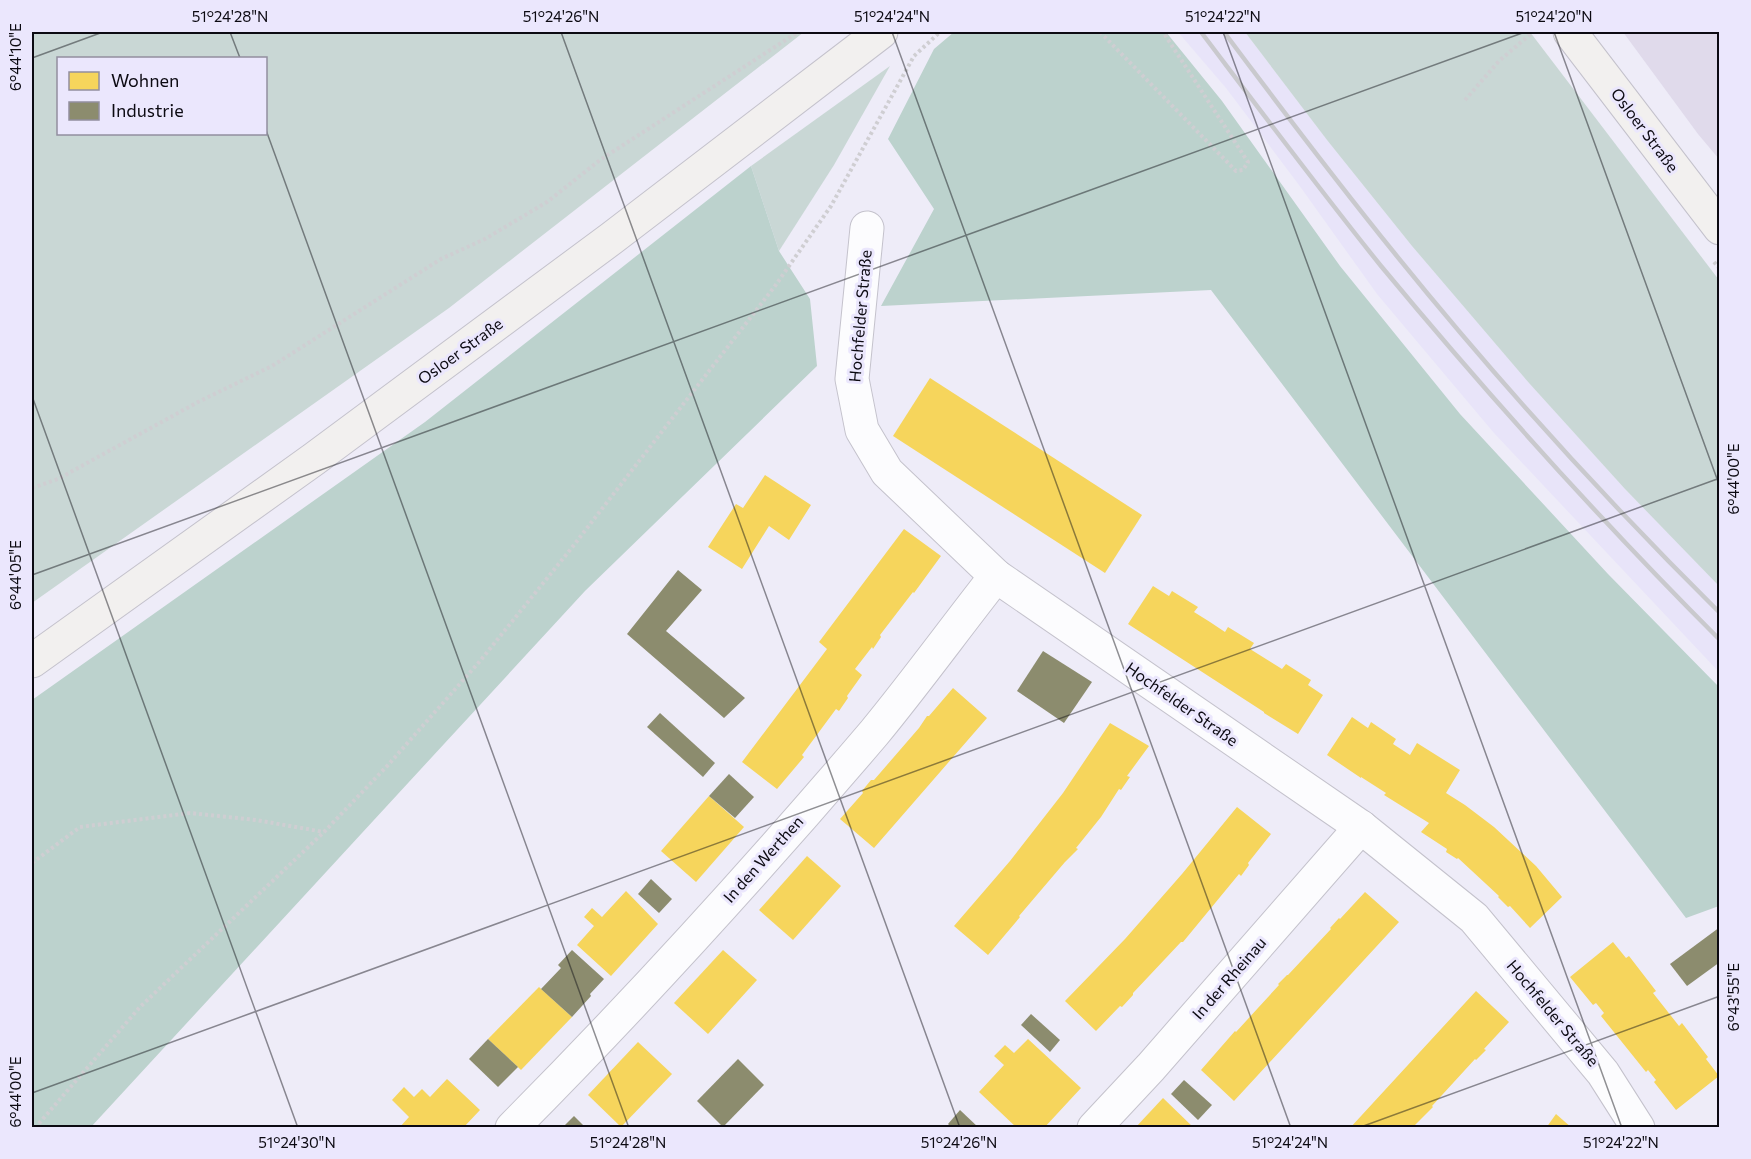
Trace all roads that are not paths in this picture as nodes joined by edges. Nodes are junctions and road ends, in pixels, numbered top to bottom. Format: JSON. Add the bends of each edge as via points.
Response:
{"nodes":[{"id":1,"x":881,"y":32,"type":"edge"},
{"id":2,"x":1570,"y":32,"type":"edge"},
{"id":3,"x":867,"y":228,"type":"dead end"},
{"id":4,"x":1719,"y":228,"type":"edge"},
{"id":5,"x":996,"y":576,"type":"junction"},
{"id":6,"x":32,"y":661,"type":"edge"},
{"id":7,"x":1361,"y":827,"type":"junction"},
{"id":8,"x":512,"y":1128,"type":"edge"},
{"id":9,"x":1094,"y":1128,"type":"edge"},
{"id":10,"x":1638,"y":1128,"type":"edge"}],
"edges":[{"from":1,"to":6,"type":"main road","name":"Osloer Straße","via":[[314,459]]},
{"from":2,"to":4,"type":"main road","name":"Osloer Straße"},
{"from":3,"to":5,"type":"street","name":"Hochfelder Straße","via":[[852,379],[862,430],[887,472]]},
{"from":5,"to":7,"type":"street","name":"Hochfelder Straße"},
{"from":5,"to":8,"type":"street","name":"In den Werthen","via":[[875,731],[750,875]]},
{"from":7,"to":9,"type":"street","name":"In der Rheinau"},
{"from":7,"to":10,"type":"street","name":"Hochfelder Straße","via":[[1474,918],[1603,1073]]}]}
